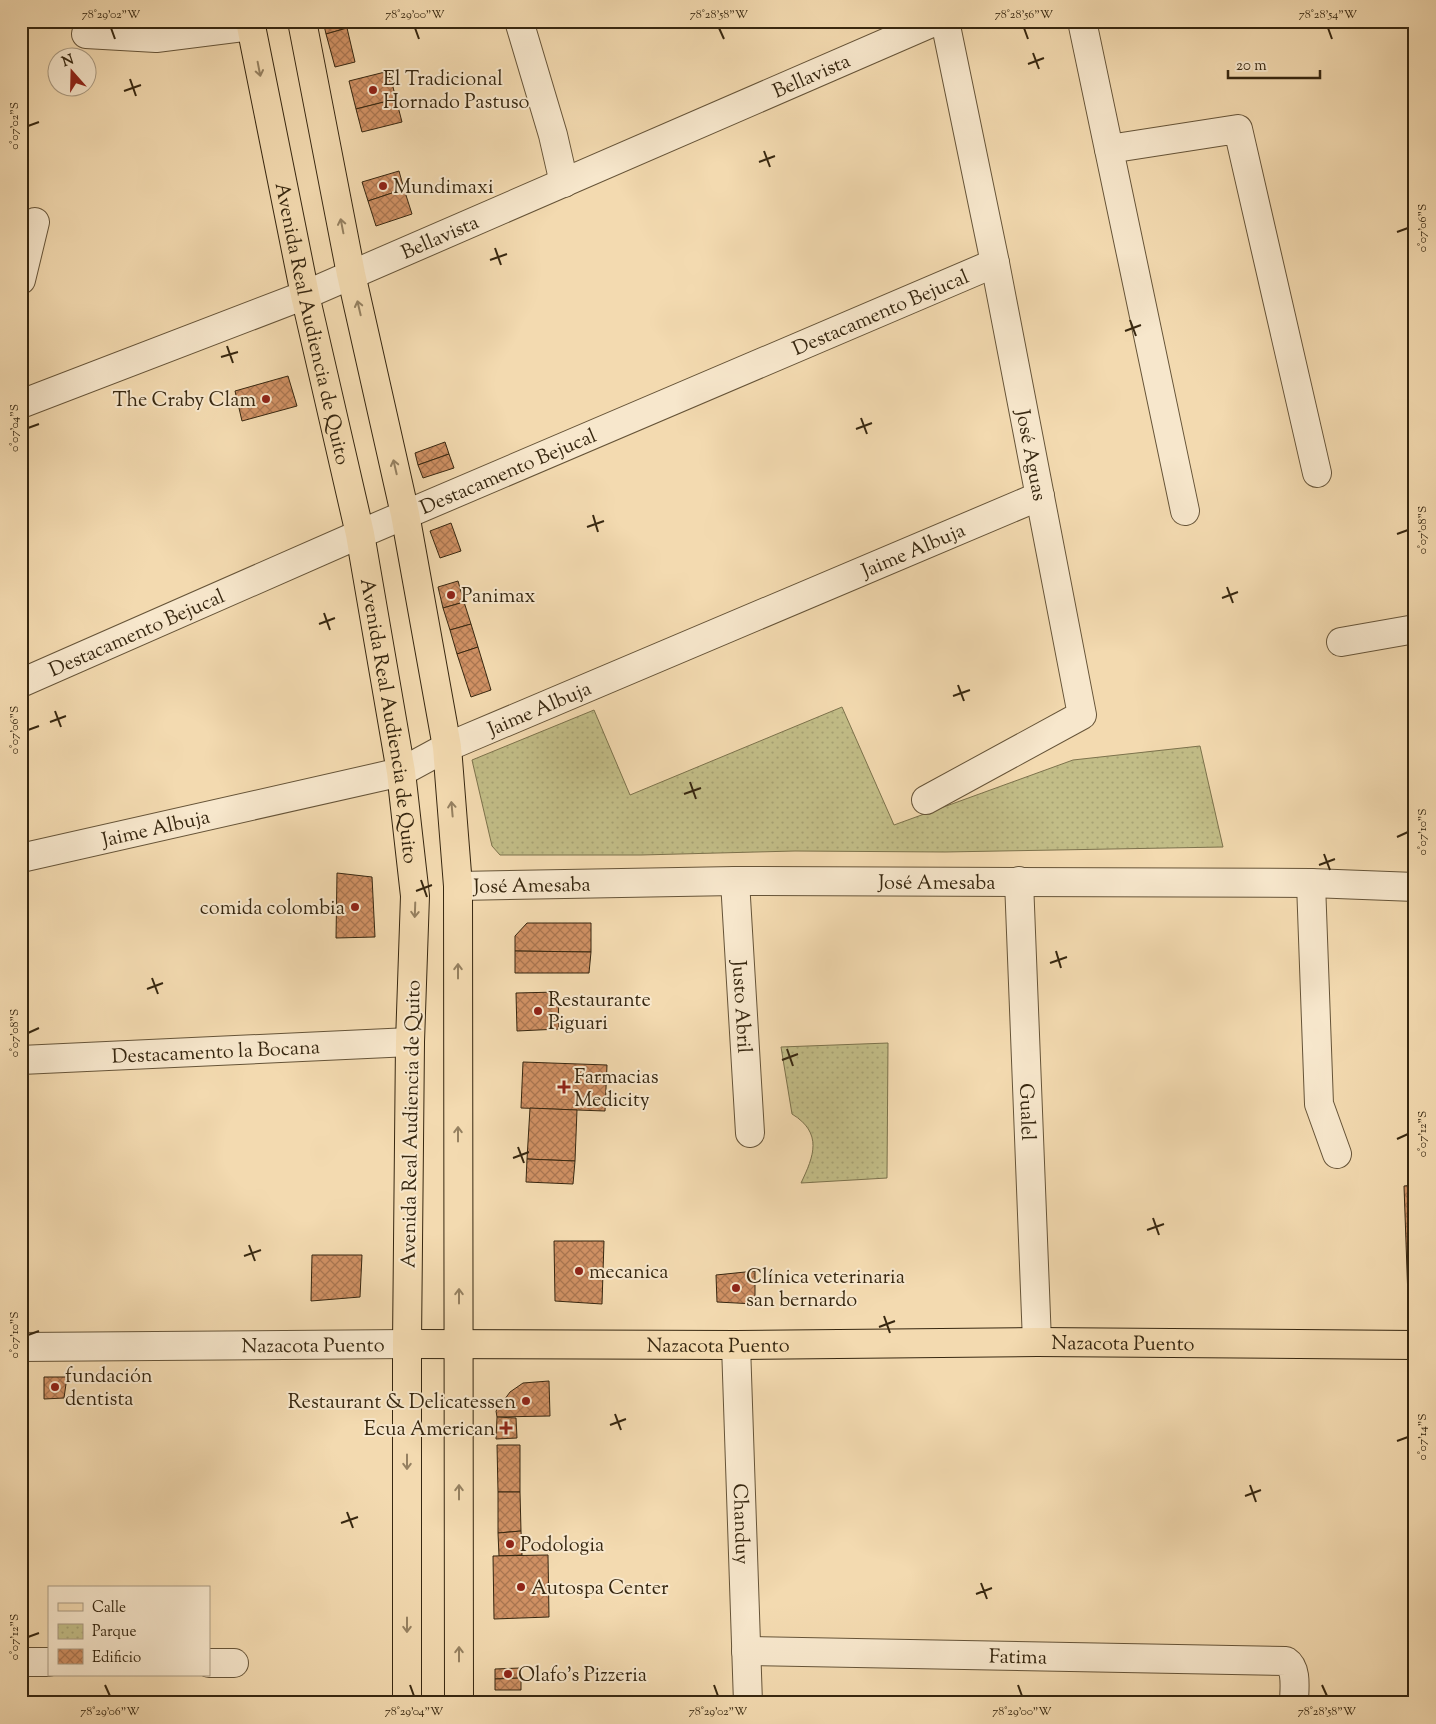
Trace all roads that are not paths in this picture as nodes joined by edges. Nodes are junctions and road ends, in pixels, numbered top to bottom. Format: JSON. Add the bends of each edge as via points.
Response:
{"nodes":[{"id":1,"x":302,"y":21,"type":"edge"},
{"id":2,"x":519,"y":21,"type":"edge"},
{"id":3,"x":936,"y":21,"type":"edge"},
{"id":4,"x":945,"y":21,"type":"edge"},
{"id":5,"x":1082,"y":21,"type":"edge"},
{"id":6,"x":250,"y":24,"type":"edge"},
{"id":7,"x":86,"y":34,"type":"dead end"},
{"id":8,"x":1109,"y":149,"type":"junction"},
{"id":9,"x":564,"y":182,"type":"junction"},
{"id":10,"x":35,"y":222,"type":"dead end"},
{"id":11,"x":995,"y":263,"type":"junction"},
{"id":12,"x":351,"y":274,"type":"junction"},
{"id":13,"x":21,"y":280,"type":"edge"},
{"id":14,"x":305,"y":295,"type":"junction"},
{"id":15,"x":21,"y":404,"type":"edge"},
{"id":16,"x":1317,"y":473,"type":"dead end"},
{"id":17,"x":1040,"y":496,"type":"junction"},
{"id":18,"x":1185,"y":511,"type":"dead end"},
{"id":19,"x":406,"y":514,"type":"junction"},
{"id":20,"x":360,"y":534,"type":"junction"},
{"id":21,"x":1415,"y":629,"type":"edge"},
{"id":22,"x":1341,"y":642,"type":"dead end"},
{"id":23,"x":21,"y":683,"type":"edge"},
{"id":24,"x":447,"y":747,"type":"junction"},
{"id":25,"x":401,"y":772,"type":"junction"},
{"id":26,"x":926,"y":800,"type":"dead end"},
{"id":27,"x":21,"y":858,"type":"edge"},
{"id":28,"x":735,"y":881,"type":"junction"},
{"id":29,"x":1019,"y":881,"type":"junction"},
{"id":30,"x":1312,"y":883,"type":"junction"},
{"id":31,"x":458,"y":886,"type":"junction"},
{"id":32,"x":1415,"y":887,"type":"edge"},
{"id":33,"x":410,"y":1042,"type":"junction"},
{"id":34,"x":21,"y":1060,"type":"edge"},
{"id":35,"x":750,"y":1133,"type":"dead end"},
{"id":36,"x":1337,"y":1154,"type":"dead end"},
{"id":37,"x":1037,"y":1342,"type":"junction"},
{"id":38,"x":407,"y":1344,"type":"junction"},
{"id":39,"x":459,"y":1345,"type":"junction"},
{"id":40,"x":736,"y":1345,"type":"junction"},
{"id":41,"x":1415,"y":1345,"type":"edge"},
{"id":42,"x":21,"y":1347,"type":"edge"},
{"id":43,"x":746,"y":1651,"type":"junction"},
{"id":44,"x":21,"y":1662,"type":"edge"},
{"id":45,"x":48,"y":1662,"type":"edge"},
{"id":46,"x":407,"y":1703,"type":"edge"},
{"id":47,"x":459,"y":1703,"type":"edge"},
{"id":48,"x":748,"y":1703,"type":"edge"},
{"id":49,"x":1294,"y":1703,"type":"edge"}],
"edges":[{"from":12,"to":1,"type":"main road","one_way":true},
{"from":2,"to":9,"type":"street"},
{"from":3,"to":9,"type":"street","name":"Bellavista"},
{"from":4,"to":11,"type":"street","name":"José Aguas"},
{"from":5,"to":8,"type":"street"},
{"from":6,"to":7,"type":"street","via":[[156,38]]},
{"from":6,"to":14,"type":"main road","name":"Avenida Real Audiencia de Quito","one_way":true},
{"from":8,"to":16,"type":"street","via":[[1238,129]]},
{"from":8,"to":18,"type":"street"},
{"from":9,"to":12,"type":"street","name":"Bellavista"},
{"from":10,"to":13,"type":"street"},
{"from":11,"to":17,"type":"street","name":"José Aguas"},
{"from":11,"to":19,"type":"street","name":"Destacamento Bejucal"},
{"from":12,"to":14,"type":"street","name":"Bellavista"},
{"from":19,"to":12,"type":"main road","one_way":true},
{"from":14,"to":15,"type":"street","name":"Bellavista"},
{"from":14,"to":20,"type":"main road","name":"Avenida Real Audiencia de Quito"},
{"from":17,"to":24,"type":"street","name":"Jaime Albuja"},
{"from":17,"to":26,"type":"street","name":"José Aguas","via":[[1082,715]]},
{"from":19,"to":20,"type":"street","name":"Destacamento Bejucal"},
{"from":19,"to":24,"type":"main road"},
{"from":20,"to":23,"type":"street","name":"Destacamento Bejucal"},
{"from":20,"to":25,"type":"main road","name":"Avenida Real Audiencia de Quito"},
{"from":21,"to":22,"type":"street"},
{"from":24,"to":25,"type":"street","name":"Jaime Albuja"},
{"from":31,"to":24,"type":"main road","one_way":true},
{"from":25,"to":27,"type":"street","name":"Jaime Albuja"},
{"from":25,"to":33,"type":"main road","name":"Avenida Real Audiencia de Quito","one_way":true,"via":[[415,896]]},
{"from":28,"to":29,"type":"street","name":"José Amesaba"},
{"from":28,"to":31,"type":"street","name":"José Amesaba"},
{"from":28,"to":35,"type":"street","name":"Justo Abril"},
{"from":29,"to":30,"type":"street","name":"José Amesaba"},
{"from":29,"to":37,"type":"street","name":"Gualel"},
{"from":30,"to":32,"type":"street","name":"José Amesaba"},
{"from":30,"to":36,"type":"street","via":[[1319,1104]]},
{"from":39,"to":31,"type":"main road","one_way":true},
{"from":33,"to":34,"type":"street","name":"Destacamento la Bocana"},
{"from":33,"to":38,"type":"main road","name":"Avenida Real Audiencia de Quito"},
{"from":37,"to":40,"type":"main road","name":"Nazacota Puento"},
{"from":37,"to":41,"type":"main road","name":"Nazacota Puento"},
{"from":38,"to":39,"type":"main road","name":"Nazacota Puento"},
{"from":38,"to":42,"type":"street","name":"Nazacota Puento"},
{"from":38,"to":46,"type":"main road","name":"Avenida Real Audiencia de Quito","one_way":true},
{"from":39,"to":40,"type":"main road","name":"Nazacota Puento"},
{"from":47,"to":39,"type":"main road","one_way":true},
{"from":40,"to":43,"type":"street","name":"Chanduy"},
{"from":43,"to":48,"type":"street","name":"Chanduy"},
{"from":43,"to":49,"type":"street","name":"Fatima","via":[[1286,1661],[1293,1669]]},
{"from":44,"to":45,"type":"street"}]}
